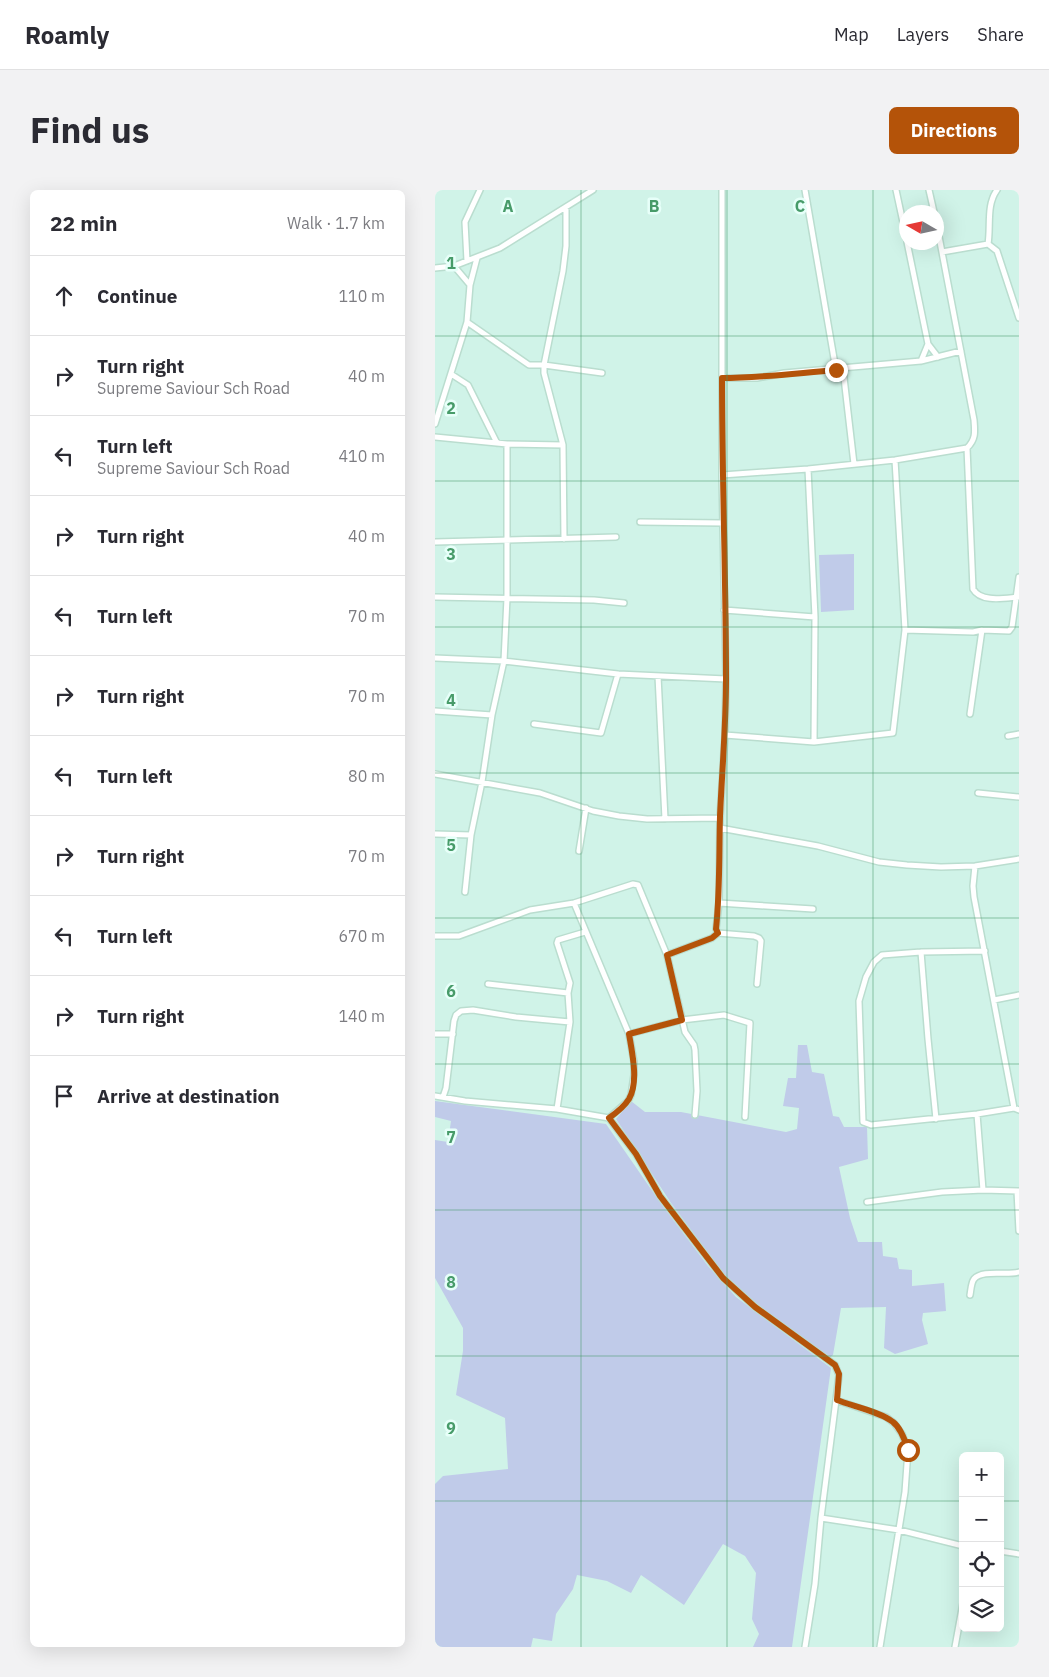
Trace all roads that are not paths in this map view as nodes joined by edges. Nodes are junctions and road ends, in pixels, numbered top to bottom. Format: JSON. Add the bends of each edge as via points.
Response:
{"nodes":[{"id":1,"x":480,"y":190,"type":"edge"},
{"id":2,"x":593,"y":190,"type":"edge"},
{"id":3,"x":722,"y":190,"type":"edge"},
{"id":4,"x":805,"y":190,"type":"edge"},
{"id":5,"x":897,"y":190,"type":"edge"},
{"id":6,"x":929,"y":190,"type":"edge"},
{"id":7,"x":997,"y":190,"type":"edge"},
{"id":8,"x":900,"y":205,"type":"edge"},
{"id":9,"x":932,"y":205,"type":"edge"},
{"id":10,"x":566,"y":207,"type":"junction"},
{"id":11,"x":988,"y":244,"type":"junction"},
{"id":12,"x":909,"y":250,"type":"edge"},
{"id":13,"x":942,"y":252,"type":"joint"},
{"id":14,"x":477,"y":258,"type":"junction"},
{"id":15,"x":467,"y":261,"type":"junction"},
{"id":16,"x":454,"y":266,"type":"junction"},
{"id":17,"x":435,"y":268,"type":"edge"},
{"id":18,"x":471,"y":285,"type":"junction"},
{"id":19,"x":1019,"y":318,"type":"edge"},
{"id":20,"x":467,"y":322,"type":"junction"},
{"id":21,"x":928,"y":344,"type":"junction"},
{"id":22,"x":961,"y":351,"type":"junction"},
{"id":23,"x":938,"y":356,"type":"junction"},
{"id":24,"x":921,"y":361,"type":"junction"},
{"id":25,"x":544,"y":365,"type":"junction"},
{"id":26,"x":843,"y":369,"type":"junction"},
{"id":27,"x":836,"y":370,"type":"junction"},
{"id":28,"x":602,"y":373,"type":"dead end"},
{"id":29,"x":451,"y":374,"type":"junction"},
{"id":30,"x":722,"y":378,"type":"junction"},
{"id":31,"x":435,"y":424,"type":"edge"},
{"id":32,"x":435,"y":437,"type":"edge"},
{"id":33,"x":497,"y":442,"type":"junction"},
{"id":34,"x":507,"y":444,"type":"junction"},
{"id":35,"x":563,"y":445,"type":"junction"},
{"id":36,"x":967,"y":448,"type":"junction"},
{"id":37,"x":895,"y":460,"type":"junction"},
{"id":38,"x":854,"y":464,"type":"junction"},
{"id":39,"x":808,"y":469,"type":"junction"},
{"id":40,"x":722,"y":475,"type":"junction"},
{"id":41,"x":640,"y":522,"type":"dead end"},
{"id":42,"x":723,"y":523,"type":"junction"},
{"id":43,"x":616,"y":537,"type":"dead end"},
{"id":44,"x":565,"y":539,"type":"junction"},
{"id":45,"x":506,"y":541,"type":"junction"},
{"id":46,"x":435,"y":542,"type":"edge"},
{"id":47,"x":1019,"y":577,"type":"edge"},
{"id":48,"x":435,"y":597,"type":"edge"},
{"id":49,"x":1018,"y":597,"type":"edge"},
{"id":50,"x":507,"y":598,"type":"junction"},
{"id":51,"x":624,"y":603,"type":"dead end"},
{"id":52,"x":725,"y":610,"type":"junction"},
{"id":53,"x":815,"y":617,"type":"junction"},
{"id":54,"x":905,"y":630,"type":"junction"},
{"id":55,"x":983,"y":630,"type":"junction"},
{"id":56,"x":435,"y":658,"type":"edge"},
{"id":57,"x":504,"y":661,"type":"junction"},
{"id":58,"x":618,"y":674,"type":"junction"},
{"id":59,"x":658,"y":676,"type":"junction"},
{"id":60,"x":726,"y":679,"type":"junction"},
{"id":61,"x":435,"y":711,"type":"edge"},
{"id":62,"x":970,"y":714,"type":"dead end"},
{"id":63,"x":492,"y":715,"type":"junction"},
{"id":64,"x":534,"y":724,"type":"dead end"},
{"id":65,"x":1019,"y":734,"type":"edge"},
{"id":66,"x":725,"y":735,"type":"junction"},
{"id":67,"x":1008,"y":736,"type":"dead end"},
{"id":68,"x":814,"y":742,"type":"junction"},
{"id":69,"x":435,"y":774,"type":"edge"},
{"id":70,"x":482,"y":782,"type":"junction"},
{"id":71,"x":978,"y":793,"type":"dead end"},
{"id":72,"x":1019,"y":797,"type":"edge"},
{"id":73,"x":586,"y":808,"type":"junction"},
{"id":74,"x":720,"y":818,"type":"junction"},
{"id":75,"x":665,"y":819,"type":"junction"},
{"id":76,"x":720,"y":828,"type":"junction"},
{"id":77,"x":435,"y":834,"type":"edge"},
{"id":78,"x":471,"y":835,"type":"junction"},
{"id":79,"x":579,"y":852,"type":"dead end"},
{"id":80,"x":1019,"y":859,"type":"edge"},
{"id":81,"x":975,"y":866,"type":"junction"},
{"id":82,"x":465,"y":892,"type":"dead end"},
{"id":83,"x":719,"y":903,"type":"junction"},
{"id":84,"x":574,"y":904,"type":"junction"},
{"id":85,"x":813,"y":909,"type":"dead end"},
{"id":86,"x":585,"y":932,"type":"junction"},
{"id":87,"x":716,"y":935,"type":"junction"},
{"id":88,"x":435,"y":936,"type":"edge"},
{"id":89,"x":985,"y":951,"type":"junction"},
{"id":90,"x":921,"y":952,"type":"junction"},
{"id":91,"x":667,"y":955,"type":"junction"},
{"id":92,"x":488,"y":984,"type":"dead end"},
{"id":93,"x":757,"y":984,"type":"dead end"},
{"id":94,"x":568,"y":993,"type":"junction"},
{"id":95,"x":1019,"y":995,"type":"edge"},
{"id":96,"x":994,"y":1000,"type":"junction"},
{"id":97,"x":682,"y":1020,"type":"junction"},
{"id":98,"x":570,"y":1022,"type":"junction"},
{"id":99,"x":435,"y":1034,"type":"edge"},
{"id":100,"x":453,"y":1034,"type":"junction"},
{"id":101,"x":629,"y":1034,"type":"junction"},
{"id":102,"x":435,"y":1096,"type":"edge"},
{"id":103,"x":443,"y":1097,"type":"junction"},
{"id":104,"x":557,"y":1109,"type":"junction"},
{"id":105,"x":1016,"y":1109,"type":"edge"},
{"id":106,"x":977,"y":1114,"type":"junction"},
{"id":107,"x":695,"y":1116,"type":"dead end"},
{"id":108,"x":745,"y":1117,"type":"dead end"},
{"id":109,"x":609,"y":1118,"type":"junction"},
{"id":110,"x":936,"y":1118,"type":"junction"},
{"id":111,"x":983,"y":1190,"type":"junction"},
{"id":112,"x":1018,"y":1191,"type":"edge"},
{"id":113,"x":867,"y":1202,"type":"dead end"},
{"id":114,"x":1019,"y":1231,"type":"edge"},
{"id":115,"x":1019,"y":1272,"type":"edge"},
{"id":116,"x":970,"y":1295,"type":"dead end"},
{"id":117,"x":837,"y":1400,"type":"junction"},
{"id":118,"x":821,"y":1518,"type":"junction"},
{"id":119,"x":899,"y":1530,"type":"junction"},
{"id":120,"x":959,"y":1545,"type":"edge"},
{"id":121,"x":1004,"y":1552,"type":"edge"},
{"id":122,"x":1019,"y":1554,"type":"edge"},
{"id":123,"x":959,"y":1625,"type":"edge"},
{"id":124,"x":805,"y":1647,"type":"edge"},
{"id":125,"x":880,"y":1647,"type":"edge"},
{"id":126,"x":955,"y":1647,"type":"edge"}],
"edges":[{"from":1,"to":15,"type":"street","via":[[465,222]]},
{"from":2,"to":10,"type":"street"},
{"from":3,"to":30,"type":"street"},
{"from":4,"to":27,"type":"street"},
{"from":5,"to":8,"type":"street"},
{"from":6,"to":9,"type":"street"},
{"from":7,"to":11,"type":"street","via":[[990,206]]},
{"from":10,"to":14,"type":"street","via":[[500,248]]},
{"from":10,"to":25,"type":"street","via":[[563,271]]},
{"from":11,"to":13,"type":"street"},
{"from":11,"to":19,"type":"street","via":[[997,251]]},
{"from":12,"to":21,"type":"street"},
{"from":13,"to":22,"type":"street"},
{"from":14,"to":15,"type":"street"},
{"from":14,"to":18,"type":"street"},
{"from":15,"to":16,"type":"street"},
{"from":16,"to":17,"type":"street"},
{"from":16,"to":18,"type":"street"},
{"from":18,"to":20,"type":"street"},
{"from":20,"to":25,"type":"street","via":[[523,362]]},
{"from":20,"to":29,"type":"street"},
{"from":21,"to":23,"type":"street"},
{"from":21,"to":24,"type":"street"},
{"from":22,"to":23,"type":"street"},
{"from":22,"to":36,"type":"street","via":[[975,434]]},
{"from":23,"to":24,"type":"street"},
{"from":24,"to":26,"type":"street"},
{"from":25,"to":28,"type":"street"},
{"from":25,"to":35,"type":"street"},
{"from":26,"to":27,"type":"street"},
{"from":26,"to":38,"type":"street"},
{"from":27,"to":30,"type":"street"},
{"from":29,"to":31,"type":"street"},
{"from":29,"to":33,"type":"street","via":[[468,384]]},
{"from":30,"to":40,"type":"street"},
{"from":32,"to":33,"type":"street"},
{"from":33,"to":34,"type":"street"},
{"from":34,"to":35,"type":"street"},
{"from":34,"to":45,"type":"street"},
{"from":35,"to":44,"type":"street"},
{"from":36,"to":37,"type":"street"},
{"from":36,"to":49,"type":"street","via":[[973,589],[985,598]]},
{"from":37,"to":38,"type":"street"},
{"from":37,"to":54,"type":"street"},
{"from":38,"to":39,"type":"street"},
{"from":39,"to":40,"type":"street"},
{"from":39,"to":53,"type":"street"},
{"from":40,"to":42,"type":"street"},
{"from":41,"to":42,"type":"street"},
{"from":42,"to":52,"type":"street"},
{"from":43,"to":44,"type":"street"},
{"from":44,"to":45,"type":"street"},
{"from":45,"to":46,"type":"street"},
{"from":45,"to":50,"type":"street"},
{"from":47,"to":49,"type":"street"},
{"from":48,"to":50,"type":"street"},
{"from":49,"to":55,"type":"street","via":[[1011,629]]},
{"from":50,"to":51,"type":"street"},
{"from":50,"to":57,"type":"street"},
{"from":52,"to":53,"type":"street"},
{"from":52,"to":60,"type":"street"},
{"from":53,"to":68,"type":"street"},
{"from":54,"to":55,"type":"street"},
{"from":54,"to":68,"type":"street","via":[[893,732]]},
{"from":55,"to":62,"type":"street"},
{"from":56,"to":57,"type":"street"},
{"from":57,"to":58,"type":"street"},
{"from":57,"to":63,"type":"street"},
{"from":58,"to":59,"type":"street"},
{"from":58,"to":64,"type":"street","via":[[601,733]]},
{"from":59,"to":60,"type":"street"},
{"from":59,"to":75,"type":"street"},
{"from":60,"to":66,"type":"street"},
{"from":61,"to":63,"type":"street"},
{"from":63,"to":70,"type":"street"},
{"from":65,"to":67,"type":"street"},
{"from":66,"to":68,"type":"street"},
{"from":66,"to":74,"type":"street"},
{"from":69,"to":70,"type":"street"},
{"from":70,"to":73,"type":"street","via":[[540,793]]},
{"from":70,"to":78,"type":"street"},
{"from":71,"to":72,"type":"street"},
{"from":73,"to":75,"type":"street","via":[[647,820]]},
{"from":73,"to":79,"type":"street"},
{"from":74,"to":75,"type":"street"},
{"from":74,"to":76,"type":"street"},
{"from":76,"to":81,"type":"street","via":[[818,846],[879,862]]},
{"from":76,"to":83,"type":"street"},
{"from":77,"to":78,"type":"street"},
{"from":78,"to":82,"type":"street"},
{"from":80,"to":81,"type":"street"},
{"from":81,"to":89,"type":"street","via":[[973,891]]},
{"from":83,"to":85,"type":"street"},
{"from":83,"to":87,"type":"street"},
{"from":84,"to":86,"type":"street"},
{"from":84,"to":88,"type":"street","via":[[530,910],[459,936]]},
{"from":84,"to":91,"type":"street","via":[[638,885]]},
{"from":86,"to":94,"type":"street","via":[[562,938],[557,943],[570,983]]},
{"from":86,"to":101,"type":"street"},
{"from":87,"to":91,"type":"street"},
{"from":87,"to":93,"type":"street","via":[[759,938]]},
{"from":89,"to":90,"type":"street"},
{"from":89,"to":96,"type":"street"},
{"from":90,"to":110,"type":"street"},
{"from":90,"to":110,"type":"street","via":[[882,955],[866,977],[859,1001],[861,1115],[863,1122],[871,1125]]},
{"from":91,"to":97,"type":"street"},
{"from":92,"to":94,"type":"street"},
{"from":94,"to":98,"type":"street"},
{"from":95,"to":96,"type":"street"},
{"from":96,"to":105,"type":"street"},
{"from":97,"to":101,"type":"street"},
{"from":97,"to":107,"type":"street","via":[[695,1050]]},
{"from":97,"to":108,"type":"street","via":[[724,1015],[750,1023]]},
{"from":98,"to":100,"type":"street","via":[[467,1010],[456,1015]]},
{"from":98,"to":104,"type":"street"},
{"from":99,"to":100,"type":"street"},
{"from":100,"to":103,"type":"street"},
{"from":101,"to":109,"type":"street","via":[[634,1069],[631,1095]]},
{"from":102,"to":103,"type":"street"},
{"from":103,"to":104,"type":"street"},
{"from":104,"to":109,"type":"street"},
{"from":105,"to":106,"type":"street"},
{"from":106,"to":110,"type":"street"},
{"from":106,"to":111,"type":"street"},
{"from":109,"to":117,"type":"street","via":[[636,1154],[660,1196],[723,1278],[755,1307],[835,1365],[839,1374]]},
{"from":111,"to":112,"type":"street"},
{"from":111,"to":113,"type":"street"},
{"from":112,"to":114,"type":"street"},
{"from":115,"to":116,"type":"street","via":[[977,1277],[973,1280]]},
{"from":117,"to":118,"type":"street"},
{"from":117,"to":119,"type":"street","via":[[886,1417],[902,1434],[908,1450],[908,1470]]},
{"from":118,"to":119,"type":"street"},
{"from":118,"to":124,"type":"street"},
{"from":119,"to":120,"type":"street"},
{"from":119,"to":125,"type":"street"},
{"from":121,"to":122,"type":"street"},
{"from":123,"to":126,"type":"street"}]}
